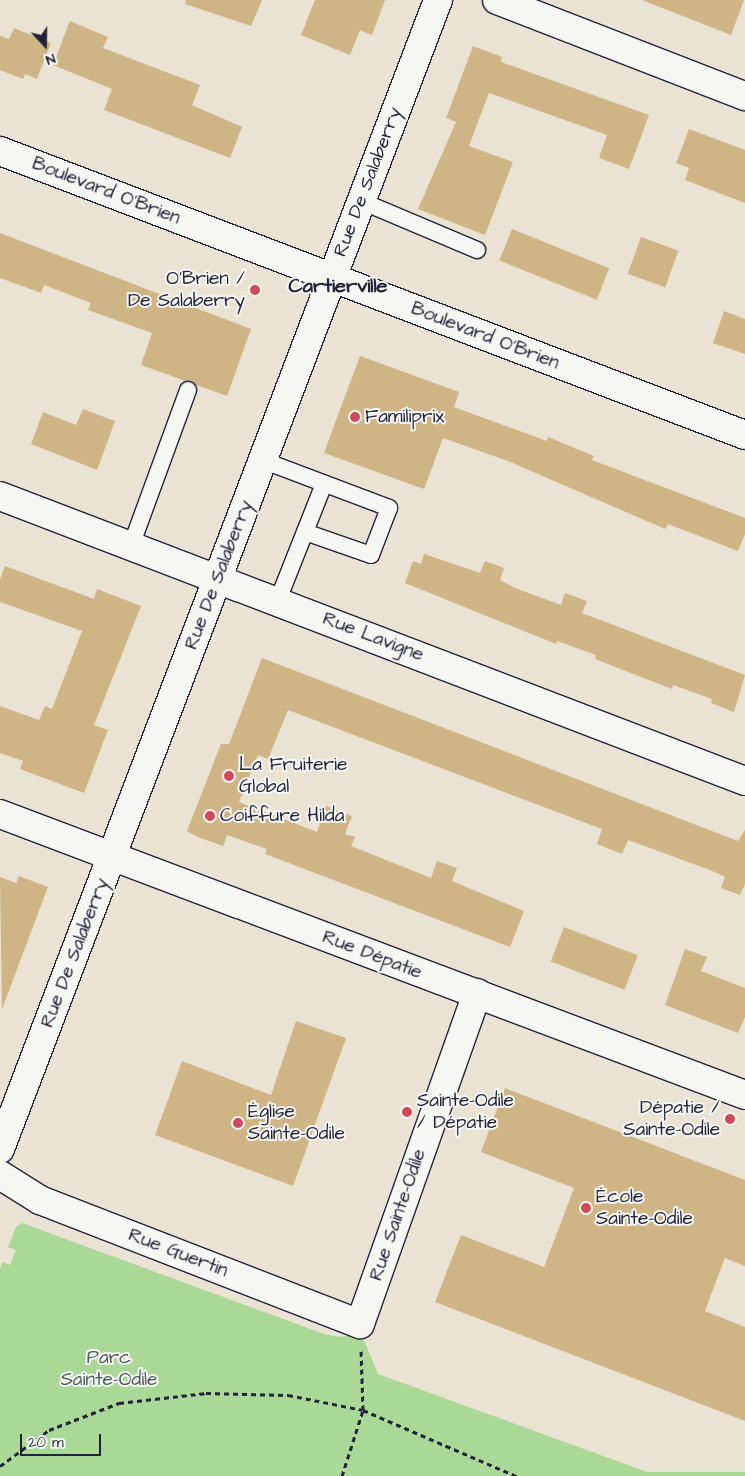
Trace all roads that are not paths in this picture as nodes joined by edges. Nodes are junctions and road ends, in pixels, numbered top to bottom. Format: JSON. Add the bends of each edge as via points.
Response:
{"nodes":[{"id":1,"x":438,"y":0,"type":"edge"},
{"id":2,"x":497,"y":0,"type":"edge"},
{"id":3,"x":745,"y":96,"type":"edge"},
{"id":4,"x":0,"y":151,"type":"edge"},
{"id":5,"x":361,"y":201,"type":"junction"},
{"id":6,"x":477,"y":250,"type":"dead end"},
{"id":7,"x":332,"y":277,"type":"junction"},
{"id":8,"x":188,"y":390,"type":"dead end"},
{"id":9,"x":745,"y":435,"type":"edge"},
{"id":10,"x":262,"y":460,"type":"junction"},
{"id":11,"x":324,"y":484,"type":"junction"},
{"id":12,"x":0,"y":496,"type":"edge"},
{"id":13,"x":306,"y":532,"type":"junction"},
{"id":14,"x":131,"y":546,"type":"junction"},
{"id":15,"x":217,"y":577,"type":"junction"},
{"id":16,"x":278,"y":600,"type":"junction"},
{"id":17,"x":745,"y":781,"type":"edge"},
{"id":18,"x":0,"y":814,"type":"edge"},
{"id":19,"x":112,"y":857,"type":"junction"},
{"id":20,"x":477,"y":993,"type":"junction"},
{"id":21,"x":745,"y":1095,"type":"edge"},
{"id":22,"x":0,"y":1149,"type":"edge"},
{"id":23,"x":0,"y":1175,"type":"edge"},
{"id":24,"x":360,"y":1324,"type":"joint"}],
"edges":[{"from":1,"to":5,"type":"street","name":"Rue De Salaberry"},
{"from":2,"to":3,"type":"street"},
{"from":4,"to":7,"type":"street","name":"Boulevard O'Brien"},
{"from":5,"to":6,"type":"lane"},
{"from":5,"to":7,"type":"street","name":"Rue De Salaberry"},
{"from":7,"to":9,"type":"street","name":"Boulevard O'Brien"},
{"from":7,"to":10,"type":"street","name":"Rue De Salaberry"},
{"from":8,"to":14,"type":"lane"},
{"from":10,"to":11,"type":"lane"},
{"from":10,"to":15,"type":"street","name":"Rue De Salaberry"},
{"from":11,"to":13,"type":"lane"},
{"from":11,"to":13,"type":"lane","via":[[388,508],[371,555]]},
{"from":12,"to":14,"type":"street","name":"Rue Lavigne"},
{"from":13,"to":16,"type":"lane"},
{"from":14,"to":15,"type":"street","name":"Rue Lavigne"},
{"from":15,"to":16,"type":"street","name":"Rue Lavigne"},
{"from":15,"to":19,"type":"street","name":"Rue De Salaberry"},
{"from":16,"to":17,"type":"street","name":"Rue Lavigne"},
{"from":18,"to":19,"type":"street","name":"Rue Dépatie"},
{"from":19,"to":20,"type":"street","name":"Rue Dépatie"},
{"from":19,"to":22,"type":"street","name":"Rue De Salaberry"},
{"from":20,"to":21,"type":"street","name":"Rue Dépatie"},
{"from":20,"to":24,"type":"street","name":"Rue Sainte-Odile"},
{"from":23,"to":24,"type":"street","name":"Rue Guertin","via":[[40,1200]]}]}
